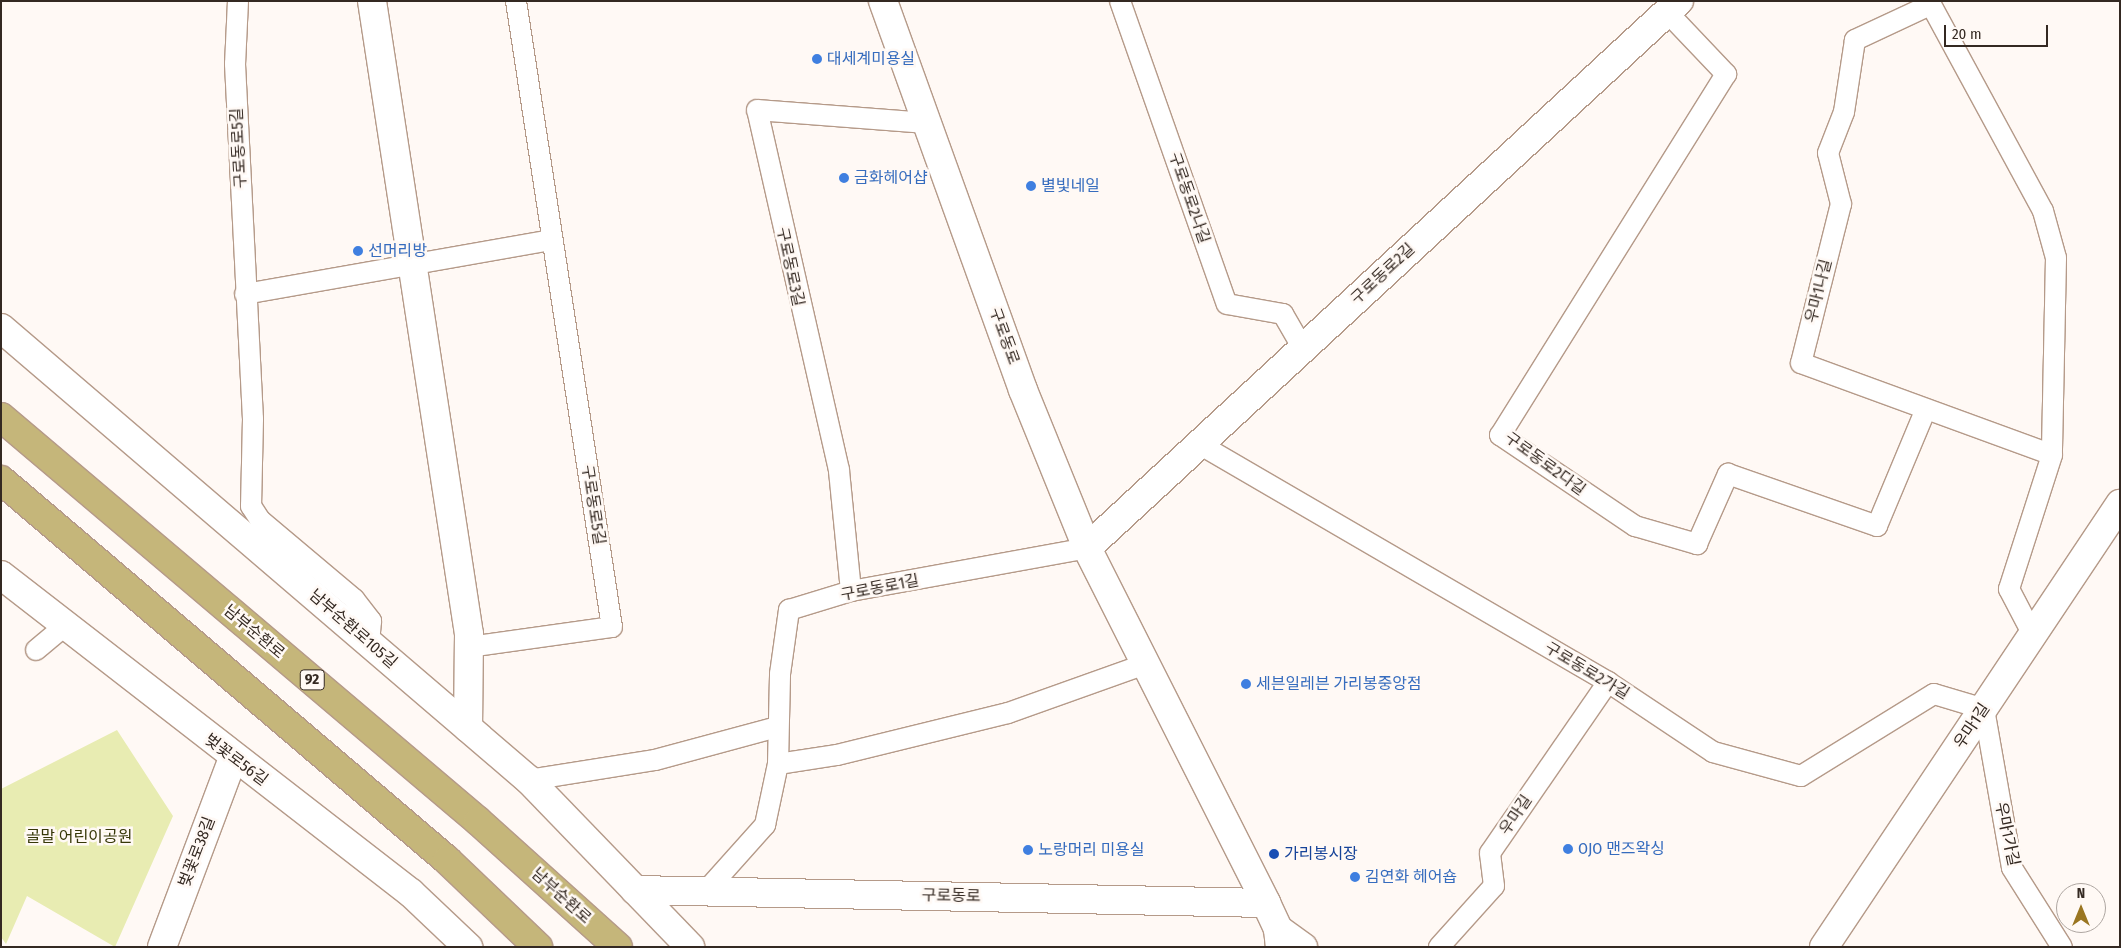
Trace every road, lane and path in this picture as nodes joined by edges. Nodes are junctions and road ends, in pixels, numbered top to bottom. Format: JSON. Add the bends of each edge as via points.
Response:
{"nodes":[{"id":1,"x":238,"y":1,"type":"edge"},
{"id":2,"x":372,"y":1,"type":"edge"},
{"id":3,"x":516,"y":1,"type":"edge"},
{"id":4,"x":883,"y":1,"type":"edge"},
{"id":5,"x":1120,"y":1,"type":"edge"},
{"id":6,"x":1930,"y":3,"type":"edge"},
{"id":7,"x":1673,"y":7,"type":"edge"},
{"id":8,"x":927,"y":122,"type":"junction"},
{"id":9,"x":551,"y":240,"type":"junction"},
{"id":10,"x":411,"y":264,"type":"junction"},
{"id":11,"x":245,"y":294,"type":"junction"},
{"id":12,"x":1,"y":328,"type":"edge"},
{"id":13,"x":1303,"y":348,"type":"junction"},
{"id":14,"x":1925,"y":411,"type":"junction"},
{"id":15,"x":1,"y":417,"type":"edge"},
{"id":16,"x":1199,"y":444,"type":"junction"},
{"id":17,"x":2052,"y":454,"type":"junction"},
{"id":18,"x":1,"y":480,"type":"edge"},
{"id":19,"x":2120,"y":504,"type":"edge"},
{"id":20,"x":1087,"y":548,"type":"junction"},
{"id":21,"x":1,"y":574,"type":"edge"},
{"id":22,"x":852,"y":591,"type":"junction"},
{"id":23,"x":63,"y":627,"type":"junction"},
{"id":24,"x":2033,"y":635,"type":"junction"},
{"id":25,"x":369,"y":643,"type":"junction"},
{"id":26,"x":469,"y":647,"type":"junction"},
{"id":27,"x":36,"y":650,"type":"dead end"},
{"id":28,"x":1143,"y":665,"type":"junction"},
{"id":29,"x":1608,"y":682,"type":"junction"},
{"id":30,"x":1984,"y":709,"type":"junction"},
{"id":31,"x":777,"y":727,"type":"junction"},
{"id":32,"x":468,"y":728,"type":"junction"},
{"id":33,"x":233,"y":758,"type":"junction"},
{"id":34,"x":778,"y":764,"type":"junction"},
{"id":35,"x":529,"y":780,"type":"junction"},
{"id":36,"x":636,"y":890,"type":"junction"},
{"id":37,"x":706,"y":891,"type":"junction"},
{"id":38,"x":1266,"y":903,"type":"junction"},
{"id":39,"x":1279,"y":938,"type":"edge"},
{"id":40,"x":162,"y":947,"type":"edge"},
{"id":41,"x":468,"y":947,"type":"edge"},
{"id":42,"x":538,"y":947,"type":"edge"},
{"id":43,"x":618,"y":947,"type":"edge"},
{"id":44,"x":690,"y":947,"type":"edge"},
{"id":45,"x":1303,"y":947,"type":"edge"},
{"id":46,"x":1439,"y":947,"type":"edge"},
{"id":47,"x":1824,"y":947,"type":"edge"},
{"id":48,"x":2062,"y":947,"type":"edge"}],
"edges":[{"from":1,"to":11,"type":"lane","name":"구로동로5길","via":[[235,64]]},
{"from":2,"to":10,"type":"street"},
{"from":3,"to":9,"type":"lane","name":"구로동로5길"},
{"from":4,"to":8,"type":"street","name":"구로동로"},
{"from":5,"to":13,"type":"lane","name":"구로동로2나길","via":[[1226,304],[1283,314]]},
{"from":6,"to":14,"type":"lane","name":"우마1나길","via":[[1855,40],[1844,112],[1828,153],[1841,204],[1801,363]]},
{"from":6,"to":17,"type":"lane","name":"우마1나길","via":[[2043,211],[2056,258]]},
{"from":7,"to":13,"type":"street","name":"구로동로2길"},
{"from":7,"to":14,"type":"lane","name":"구로동로2다길","via":[[1726,74],[1500,435],[1635,526],[1697,544],[1728,474],[1877,526]]},
{"from":8,"to":20,"type":"street","name":"구로동로","via":[[1023,390]]},
{"from":8,"to":22,"type":"lane","name":"구로동로3길","via":[[756,110],[839,470]]},
{"from":9,"to":10,"type":"lane"},
{"from":9,"to":26,"type":"lane","name":"구로동로5길","via":[[612,627]]},
{"from":10,"to":11,"type":"lane"},
{"from":10,"to":26,"type":"street"},
{"from":11,"to":25,"type":"lane","name":"구로동로5길","via":[[253,420],[251,506],[260,520],[354,599],[371,621]]},
{"from":12,"to":25,"type":"street","name":"남부순환로105길"},
{"from":13,"to":16,"type":"street","name":"구로동로2길"},
{"from":14,"to":17,"type":"lane","name":"우마1나길"},
{"from":15,"to":43,"type":"main road","name":"남부순환로","number":"92","via":[[478,821]]},
{"from":16,"to":20,"type":"street","name":"구로동로2길"},
{"from":16,"to":29,"type":"lane","name":"구로동로2가길"},
{"from":17,"to":24,"type":"lane","name":"우마1나길","via":[[2009,589]]},
{"from":18,"to":42,"type":"main road","via":[[447,860]]},
{"from":19,"to":24,"type":"street","name":"우마1길"},
{"from":20,"to":22,"type":"lane","name":"구로동로1길"},
{"from":20,"to":28,"type":"street","name":"구로동로"},
{"from":21,"to":23,"type":"street","name":"벚꽃로56길"},
{"from":22,"to":31,"type":"lane","name":"구로동로1길","via":[[789,610]]},
{"from":23,"to":27,"type":"lane"},
{"from":23,"to":33,"type":"street","name":"벚꽃로56길"},
{"from":24,"to":30,"type":"street","name":"우마1길"},
{"from":25,"to":32,"type":"street","name":"남부순환로105길"},
{"from":26,"to":32,"type":"street"},
{"from":28,"to":34,"type":"lane","via":[[1008,713],[837,756]]},
{"from":28,"to":38,"type":"street","name":"구로동로"},
{"from":29,"to":30,"type":"lane","name":"구로동로2가길","via":[[1714,752],[1801,776],[1934,694]]},
{"from":29,"to":46,"type":"lane","name":"우마길","via":[[1490,853],[1494,886]]},
{"from":30,"to":47,"type":"street","name":"우마1길"},
{"from":30,"to":48,"type":"lane","name":"우마1가길","via":[[2012,868]]},
{"from":31,"to":34,"type":"lane","name":"구로동로1길"},
{"from":31,"to":35,"type":"lane","via":[[655,760]]},
{"from":32,"to":35,"type":"street","name":"남부순환로105길"},
{"from":33,"to":40,"type":"street","name":"벚꽃로38길"},
{"from":33,"to":41,"type":"street","name":"벚꽃로56길","via":[[411,893]]},
{"from":34,"to":37,"type":"lane","name":"구로동로1길","via":[[765,825]]},
{"from":35,"to":36,"type":"street","name":"남부순환로105길"},
{"from":36,"to":37,"type":"street","name":"구로동로"},
{"from":36,"to":44,"type":"street","name":"남부순환로105길"},
{"from":37,"to":38,"type":"street","name":"구로동로"},
{"from":38,"to":39,"type":"street","name":"구로동로"},
{"from":39,"to":45,"type":"street"}]}
